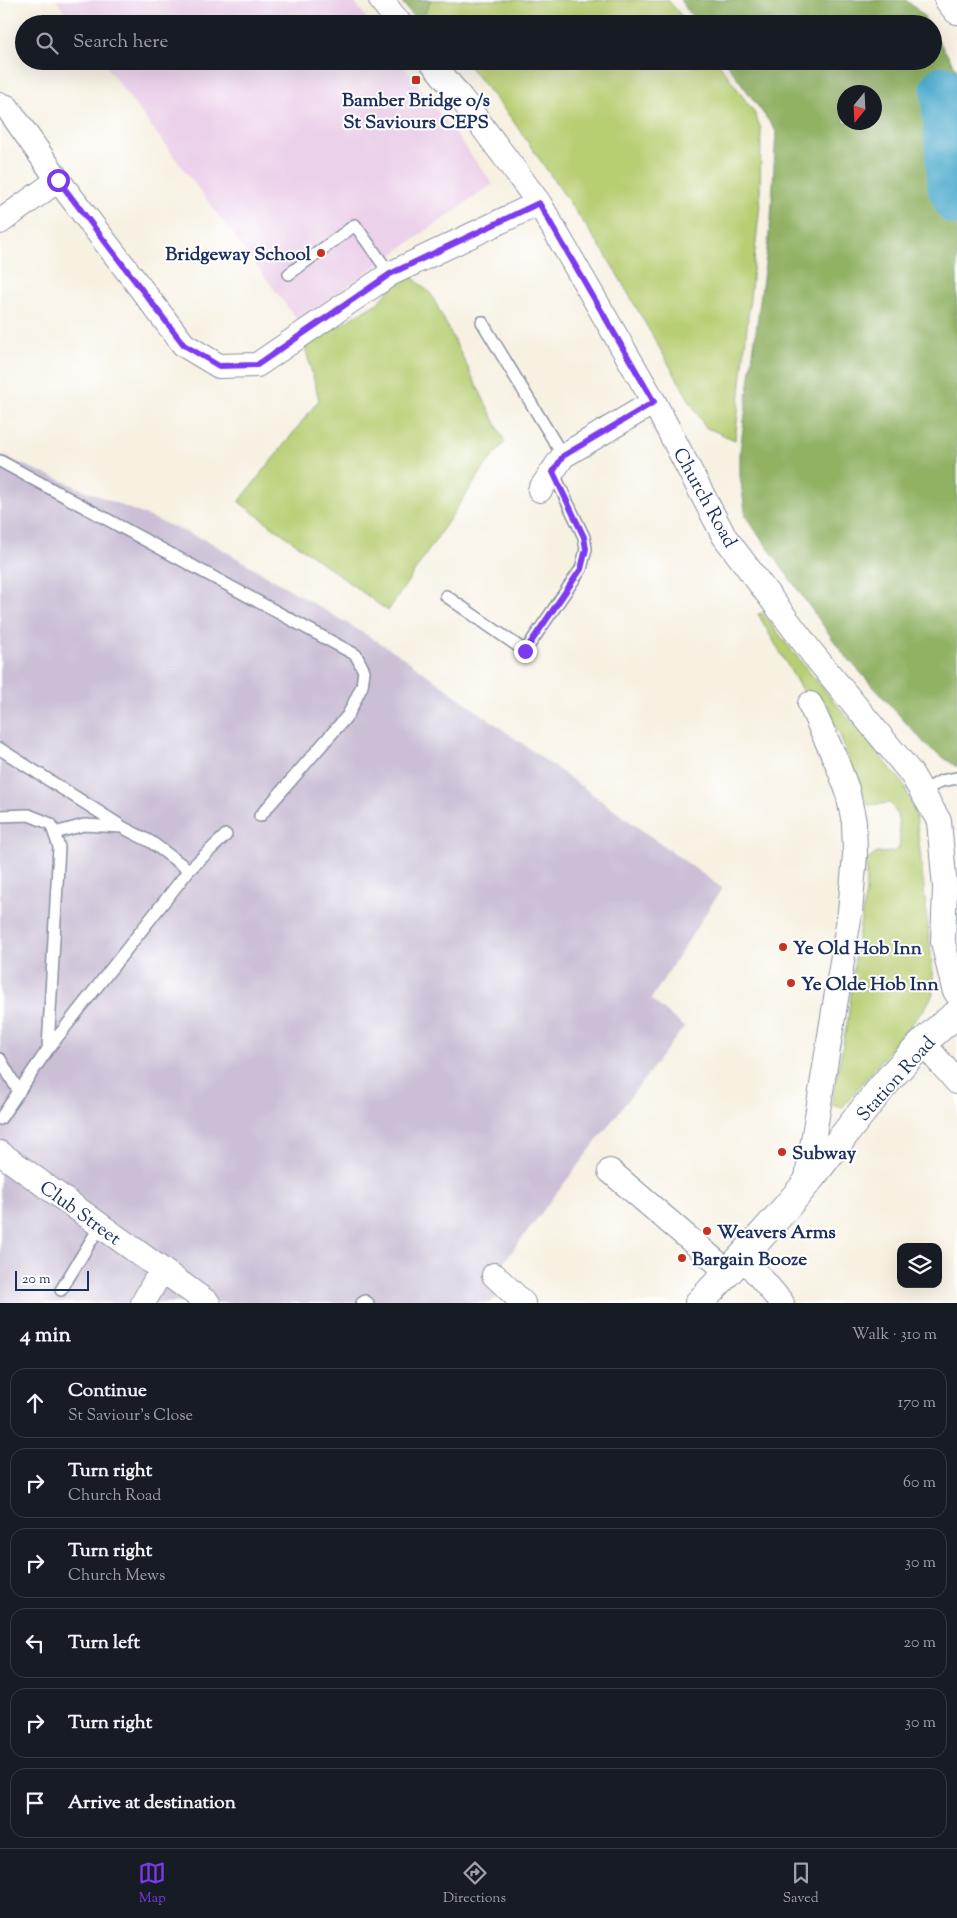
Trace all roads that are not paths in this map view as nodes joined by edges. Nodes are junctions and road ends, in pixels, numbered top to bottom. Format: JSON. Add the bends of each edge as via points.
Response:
{"nodes":[{"id":1,"x":380,"y":0,"type":"edge"},
{"id":2,"x":949,"y":0,"type":"edge"},
{"id":3,"x":957,"y":10,"type":"edge"},
{"id":4,"x":392,"y":15,"type":"edge"},
{"id":5,"x":438,"y":70,"type":"edge"},
{"id":6,"x":0,"y":105,"type":"edge"},
{"id":7,"x":58,"y":180,"type":"junction"},
{"id":8,"x":539,"y":203,"type":"junction"},
{"id":9,"x":0,"y":222,"type":"edge"},
{"id":10,"x":289,"y":274,"type":"dead end"},
{"id":11,"x":390,"y":274,"type":"junction"},
{"id":12,"x":482,"y":322,"type":"dead end"},
{"id":13,"x":654,"y":402,"type":"junction"},
{"id":14,"x":0,"y":461,"type":"edge"},
{"id":15,"x":552,"y":473,"type":"junction"},
{"id":16,"x":446,"y":596,"type":"dead end"},
{"id":17,"x":810,"y":704,"type":"dead end"},
{"id":18,"x":0,"y":749,"type":"edge"},
{"id":19,"x":957,"y":778,"type":"edge"},
{"id":20,"x":922,"y":792,"type":"junction"},
{"id":21,"x":0,"y":816,"type":"edge"},
{"id":22,"x":260,"y":816,"type":"dead end"},
{"id":23,"x":122,"y":827,"type":"junction"},
{"id":24,"x":55,"y":833,"type":"junction"},
{"id":25,"x":226,"y":836,"type":"dead end"},
{"id":26,"x":950,"y":859,"type":"edge"},
{"id":27,"x":189,"y":870,"type":"junction"},
{"id":28,"x":957,"y":994,"type":"edge"},
{"id":29,"x":957,"y":1014,"type":"edge"},
{"id":30,"x":924,"y":1043,"type":"junction"},
{"id":31,"x":48,"y":1049,"type":"junction"},
{"id":32,"x":0,"y":1059,"type":"edge"},
{"id":33,"x":957,"y":1080,"type":"edge"},
{"id":34,"x":18,"y":1092,"type":"junction"},
{"id":35,"x":0,"y":1119,"type":"edge"},
{"id":36,"x":0,"y":1154,"type":"edge"},
{"id":37,"x":610,"y":1172,"type":"dead end"},
{"id":38,"x":806,"y":1184,"type":"junction"},
{"id":39,"x":100,"y":1226,"type":"junction"},
{"id":40,"x":735,"y":1264,"type":"junction"},
{"id":41,"x":162,"y":1271,"type":"junction"},
{"id":42,"x":494,"y":1275,"type":"dead end"},
{"id":43,"x":61,"y":1290,"type":"dead end"},
{"id":44,"x":512,"y":1299,"type":"edge"},
{"id":45,"x":142,"y":1303,"type":"edge"},
{"id":46,"x":208,"y":1303,"type":"edge"},
{"id":47,"x":362,"y":1303,"type":"edge"},
{"id":48,"x":368,"y":1303,"type":"edge"},
{"id":49,"x":699,"y":1303,"type":"edge"},
{"id":50,"x":782,"y":1303,"type":"edge"}],
"edges":[{"from":1,"to":4,"type":"street"},
{"from":2,"to":3,"type":"main road"},
{"from":5,"to":8,"type":"street","name":"Church Road"},
{"from":6,"to":7,"type":"street","via":[[6,107]]},
{"from":7,"to":9,"type":"street"},
{"from":7,"to":11,"type":"street","via":[[184,345],[219,366],[257,365]]},
{"from":8,"to":11,"type":"street"},
{"from":8,"to":13,"type":"street","name":"Church Road"},
{"from":10,"to":11,"type":"lane","via":[[355,225]]},
{"from":12,"to":15,"type":"lane"},
{"from":13,"to":15,"type":"street"},
{"from":13,"to":20,"type":"street","name":"Church Road","via":[[724,536],[812,653],[911,773]]},
{"from":14,"to":22,"type":"lane","via":[[356,655],[364,671],[362,686],[348,715]]},
{"from":15,"to":16,"type":"lane","via":[[584,537],[586,549],[581,569],[525,651]]},
{"from":17,"to":38,"type":"street","via":[[847,789],[854,822],[855,855],[850,912]]},
{"from":18,"to":23,"type":"lane"},
{"from":19,"to":20,"type":"lane","via":[[941,781]]},
{"from":20,"to":26,"type":"street","name":"Church Road","via":[[939,821]]},
{"from":21,"to":24,"type":"lane","via":[[29,815],[51,824]]},
{"from":23,"to":24,"type":"lane","via":[[84,825]]},
{"from":23,"to":27,"type":"lane","via":[[151,842]]},
{"from":24,"to":31,"type":"lane","via":[[59,847]]},
{"from":25,"to":27,"type":"lane"},
{"from":26,"to":28,"type":"street","name":"Church Road","via":[[944,888],[944,942]]},
{"from":27,"to":31,"type":"lane"},
{"from":29,"to":30,"type":"main road","name":"Station Road"},
{"from":30,"to":33,"type":"street"},
{"from":30,"to":38,"type":"main road","name":"Station Road","via":[[884,1086]]},
{"from":31,"to":34,"type":"lane"},
{"from":32,"to":34,"type":"lane"},
{"from":34,"to":35,"type":"lane"},
{"from":36,"to":39,"type":"street","name":"Club Street"},
{"from":37,"to":40,"type":"street"},
{"from":38,"to":40,"type":"main road","name":"Station Road"},
{"from":39,"to":41,"type":"street","name":"Club Street"},
{"from":39,"to":43,"type":"lane"},
{"from":40,"to":49,"type":"main road","name":"Station Road"},
{"from":40,"to":50,"type":"street"},
{"from":41,"to":45,"type":"street"},
{"from":41,"to":46,"type":"street","name":"Club Street"},
{"from":42,"to":44,"type":"street"},
{"from":47,"to":48,"type":"lane"}]}
